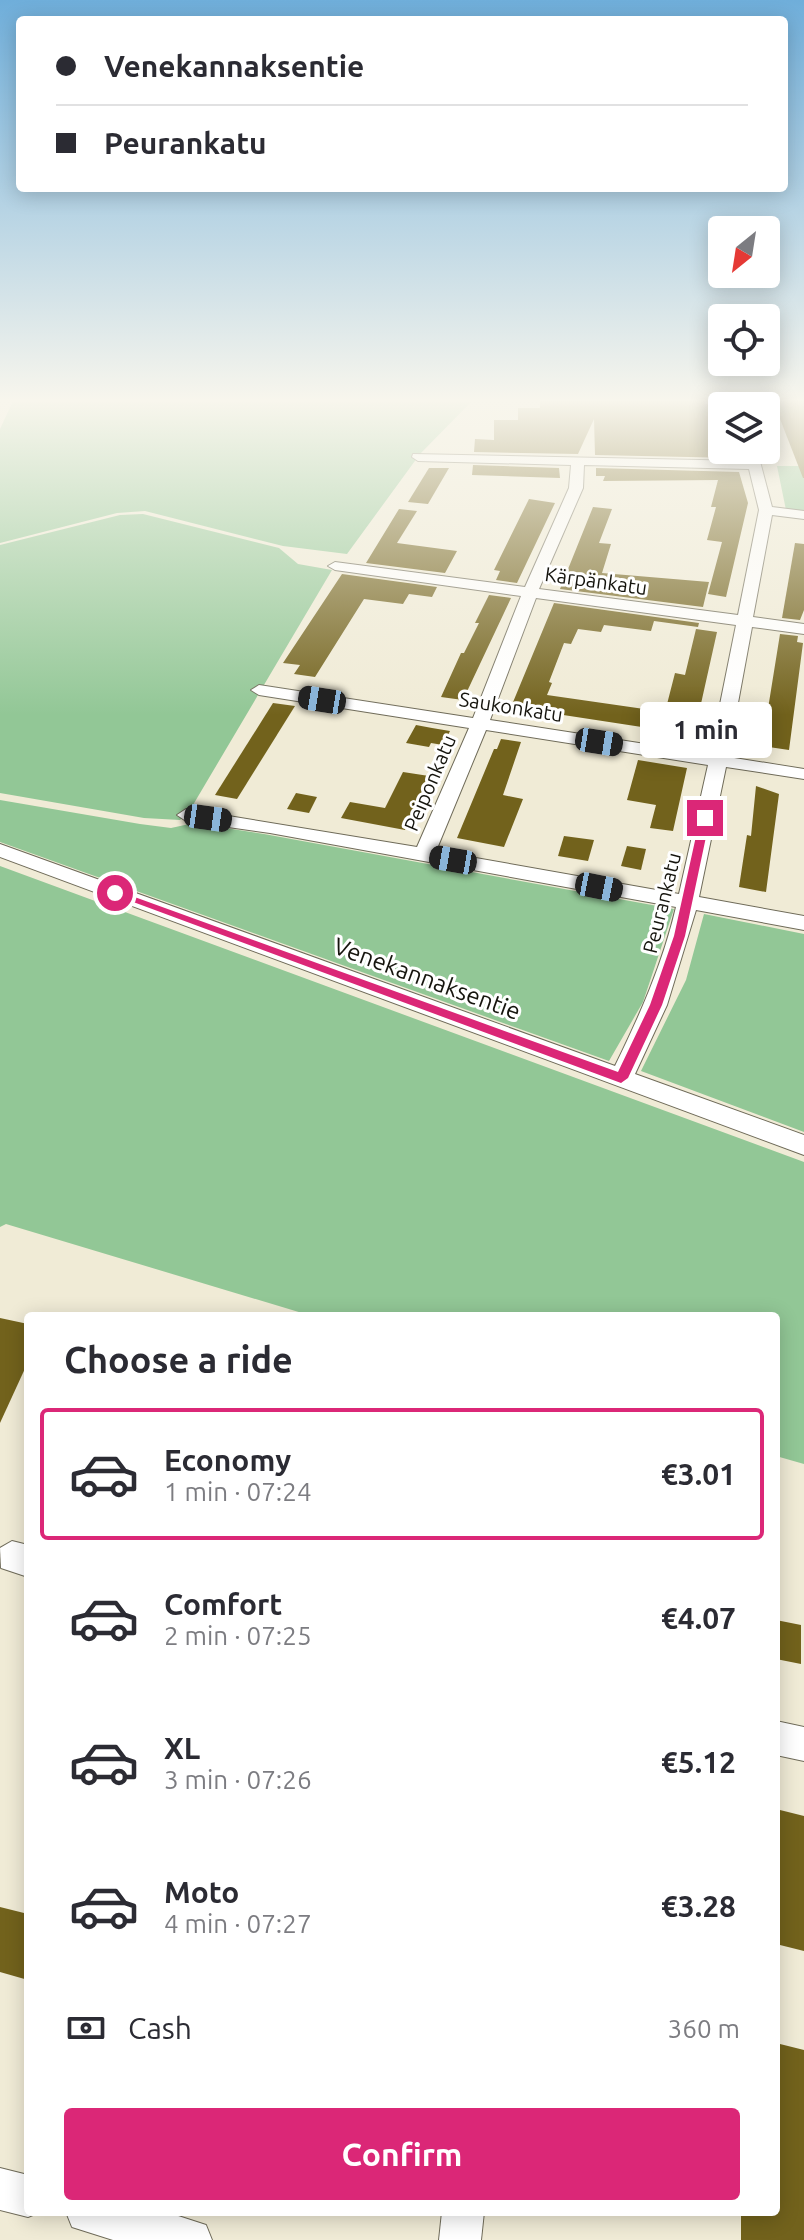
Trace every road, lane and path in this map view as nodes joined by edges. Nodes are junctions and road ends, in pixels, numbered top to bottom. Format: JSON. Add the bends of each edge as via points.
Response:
{"nodes":[{"id":1,"x":568,"y":506,"type":"edge"},
{"id":2,"x":765,"y":506,"type":"edge"},
{"id":3,"x":766,"y":510,"type":"junction"},
{"id":4,"x":804,"y":515,"type":"edge"},
{"id":5,"x":335,"y":566,"type":"dead end"},
{"id":6,"x":530,"y":592,"type":"junction"},
{"id":7,"x":745,"y":621,"type":"junction"},
{"id":8,"x":804,"y":629,"type":"edge"},
{"id":9,"x":259,"y":690,"type":"dead end"},
{"id":10,"x":479,"y":724,"type":"junction"},
{"id":11,"x":718,"y":761,"type":"junction"},
{"id":12,"x":804,"y":774,"type":"edge"},
{"id":13,"x":186,"y":815,"type":"dead end"},
{"id":14,"x":0,"y":853,"type":"edge"},
{"id":15,"x":424,"y":855,"type":"junction"},
{"id":16,"x":686,"y":903,"type":"junction"},
{"id":17,"x":804,"y":923,"type":"edge"},
{"id":18,"x":621,"y":1078,"type":"junction"},
{"id":19,"x":804,"y":1145,"type":"edge"},
{"id":20,"x":780,"y":1739,"type":"edge"},
{"id":21,"x":804,"y":1744,"type":"edge"},
{"id":22,"x":0,"y":2189,"type":"edge"},
{"id":23,"x":24,"y":2195,"type":"edge"},
{"id":24,"x":102,"y":2216,"type":"edge"},
{"id":25,"x":463,"y":2216,"type":"edge"},
{"id":26,"x":191,"y":2240,"type":"edge"},
{"id":27,"x":460,"y":2240,"type":"edge"}],
"edges":[{"from":1,"to":6,"type":"street","name":"Peiponkatu"},
{"from":2,"to":3,"type":"street","name":"Peurankatu"},
{"from":3,"to":4,"type":"street"},
{"from":3,"to":7,"type":"street","name":"Peurankatu"},
{"from":5,"to":6,"type":"street","name":"Kärpänkatu"},
{"from":6,"to":7,"type":"street","name":"Kärpänkatu"},
{"from":6,"to":10,"type":"street","name":"Peiponkatu"},
{"from":7,"to":8,"type":"street","name":"Kärpänkatu"},
{"from":7,"to":11,"type":"street","name":"Peurankatu"},
{"from":9,"to":10,"type":"street","name":"Saukonkatu"},
{"from":10,"to":11,"type":"street","name":"Saukonkatu"},
{"from":10,"to":15,"type":"street","name":"Peiponkatu"},
{"from":11,"to":12,"type":"street","name":"Saukonkatu"},
{"from":11,"to":16,"type":"street","name":"Peurankatu"},
{"from":13,"to":15,"type":"street"},
{"from":14,"to":18,"type":"street","name":"Venekannaksentie"},
{"from":15,"to":16,"type":"street"},
{"from":16,"to":17,"type":"street"},
{"from":16,"to":18,"type":"street","name":"Peurankatu","via":[[656,1005]]},
{"from":18,"to":19,"type":"street","name":"Venekannaksentie"},
{"from":20,"to":21,"type":"street"},
{"from":22,"to":23,"type":"street"},
{"from":24,"to":26,"type":"street"},
{"from":25,"to":27,"type":"street"}]}
